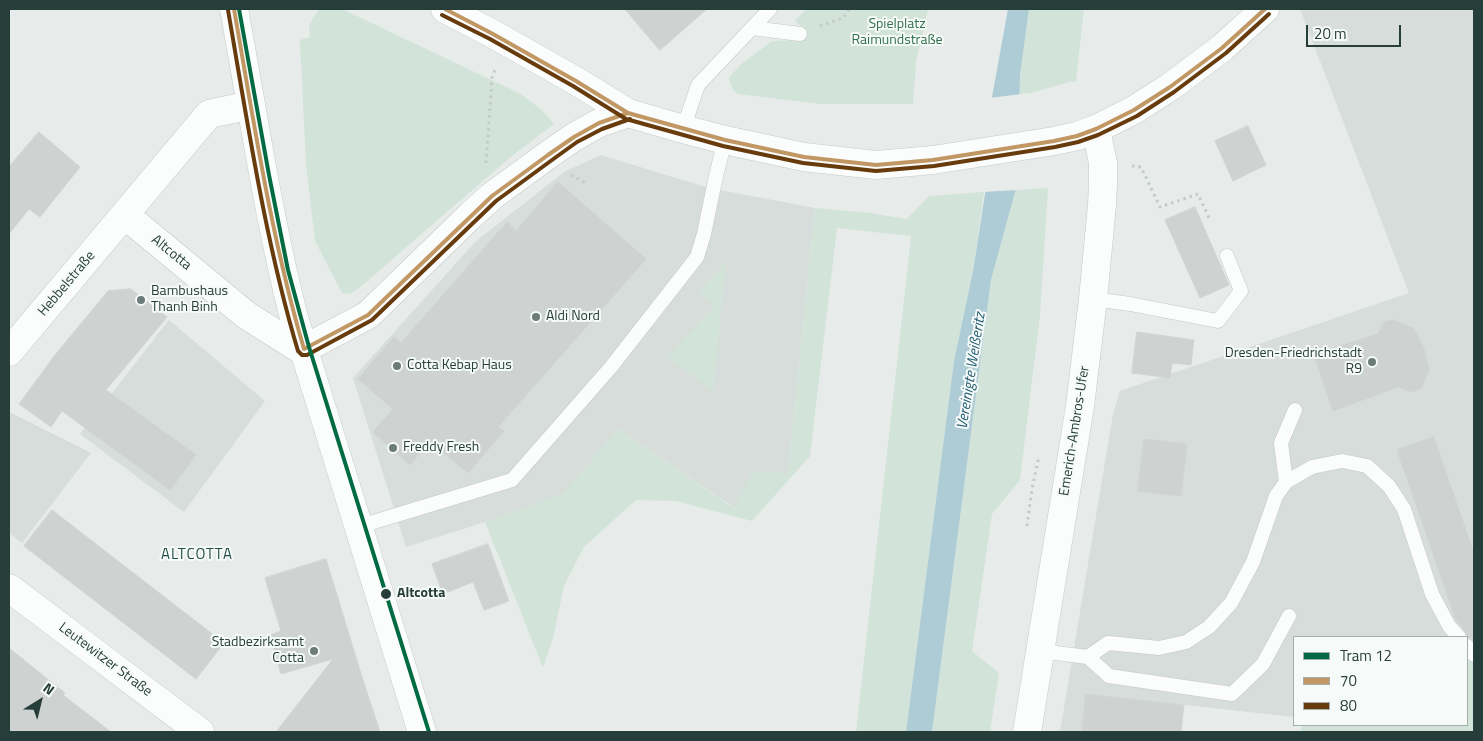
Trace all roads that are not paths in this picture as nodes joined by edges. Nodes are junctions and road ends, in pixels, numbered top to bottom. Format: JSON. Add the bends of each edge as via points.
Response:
{"nodes":[{"id":1,"x":234,"y":9,"type":"edge"},
{"id":2,"x":444,"y":9,"type":"edge"},
{"id":3,"x":770,"y":9,"type":"edge"},
{"id":4,"x":1265,"y":9,"type":"edge"},
{"id":5,"x":752,"y":28,"type":"junction"},
{"id":6,"x":800,"y":34,"type":"road end"},
{"id":7,"x":251,"y":105,"type":"junction"},
{"id":8,"x":628,"y":113,"type":"junction"},
{"id":9,"x":683,"y":129,"type":"junction"},
{"id":10,"x":1096,"y":129,"type":"junction"},
{"id":11,"x":725,"y":140,"type":"junction"},
{"id":12,"x":125,"y":215,"type":"junction"},
{"id":13,"x":1227,"y":256,"type":"dead end"},
{"id":14,"x":1093,"y":299,"type":"junction"},
{"id":15,"x":304,"y":349,"type":"junction"},
{"id":16,"x":9,"y":352,"type":"edge"},
{"id":17,"x":1295,"y":410,"type":"dead end"},
{"id":18,"x":1286,"y":482,"type":"junction"},
{"id":19,"x":358,"y":527,"type":"junction"},
{"id":20,"x":9,"y":588,"type":"edge"},
{"id":21,"x":1289,"y":616,"type":"dead end"},
{"id":22,"x":1458,"y":636,"type":"edge"},
{"id":23,"x":1040,"y":651,"type":"junction"},
{"id":24,"x":1088,"y":657,"type":"junction"},
{"id":25,"x":200,"y":732,"type":"edge"},
{"id":26,"x":422,"y":732,"type":"edge"},
{"id":27,"x":1027,"y":732,"type":"edge"}],
"edges":[{"from":1,"to":7,"type":"main road"},
{"from":2,"to":8,"type":"main road","via":[[576,80]]},
{"from":3,"to":5,"type":"lane"},
{"from":4,"to":10,"type":"main road","via":[[1222,48],[1170,87]]},
{"from":5,"to":6,"type":"lane"},
{"from":5,"to":9,"type":"lane","via":[[698,84]]},
{"from":7,"to":12,"type":"main road","via":[[209,114]]},
{"from":7,"to":15,"type":"main road","via":[[282,272]]},
{"from":8,"to":9,"type":"main road"},
{"from":8,"to":15,"type":"main road","via":[[599,123],[574,137],[492,196],[368,315]]},
{"from":9,"to":11,"type":"main road"},
{"from":10,"to":11,"type":"main road","via":[[1054,141],[933,160],[876,164],[804,157]]},
{"from":10,"to":14,"type":"main road","name":"Emerich-Ambros-Ufer","via":[[1103,163]]},
{"from":11,"to":19,"type":"lane","via":[[697,257],[611,367],[512,480]]},
{"from":12,"to":15,"type":"main road","name":"Altcotta","via":[[246,315]]},
{"from":12,"to":16,"type":"main road","name":"Hebbelstraße"},
{"from":13,"to":14,"type":"lane","via":[[1242,291],[1218,321]]},
{"from":14,"to":23,"type":"main road","name":"Emerich-Ambros-Ufer","via":[[1080,406]]},
{"from":15,"to":19,"type":"main road"},
{"from":17,"to":18,"type":"lane","via":[[1281,443]]},
{"from":18,"to":22,"type":"lane","via":[[1312,467],[1342,461],[1367,466],[1389,486],[1404,509],[1432,594]]},
{"from":18,"to":24,"type":"lane","via":[[1276,496],[1253,562],[1231,603],[1209,627],[1186,642],[1159,648],[1108,643]]},
{"from":19,"to":26,"type":"main road"},
{"from":20,"to":25,"type":"main road","name":"Leutewitzer Straße"},
{"from":21,"to":24,"type":"lane","via":[[1263,664],[1232,694],[1109,676]]},
{"from":23,"to":24,"type":"lane"},
{"from":23,"to":27,"type":"main road","name":"Emerich-Ambros-Ufer"}]}
